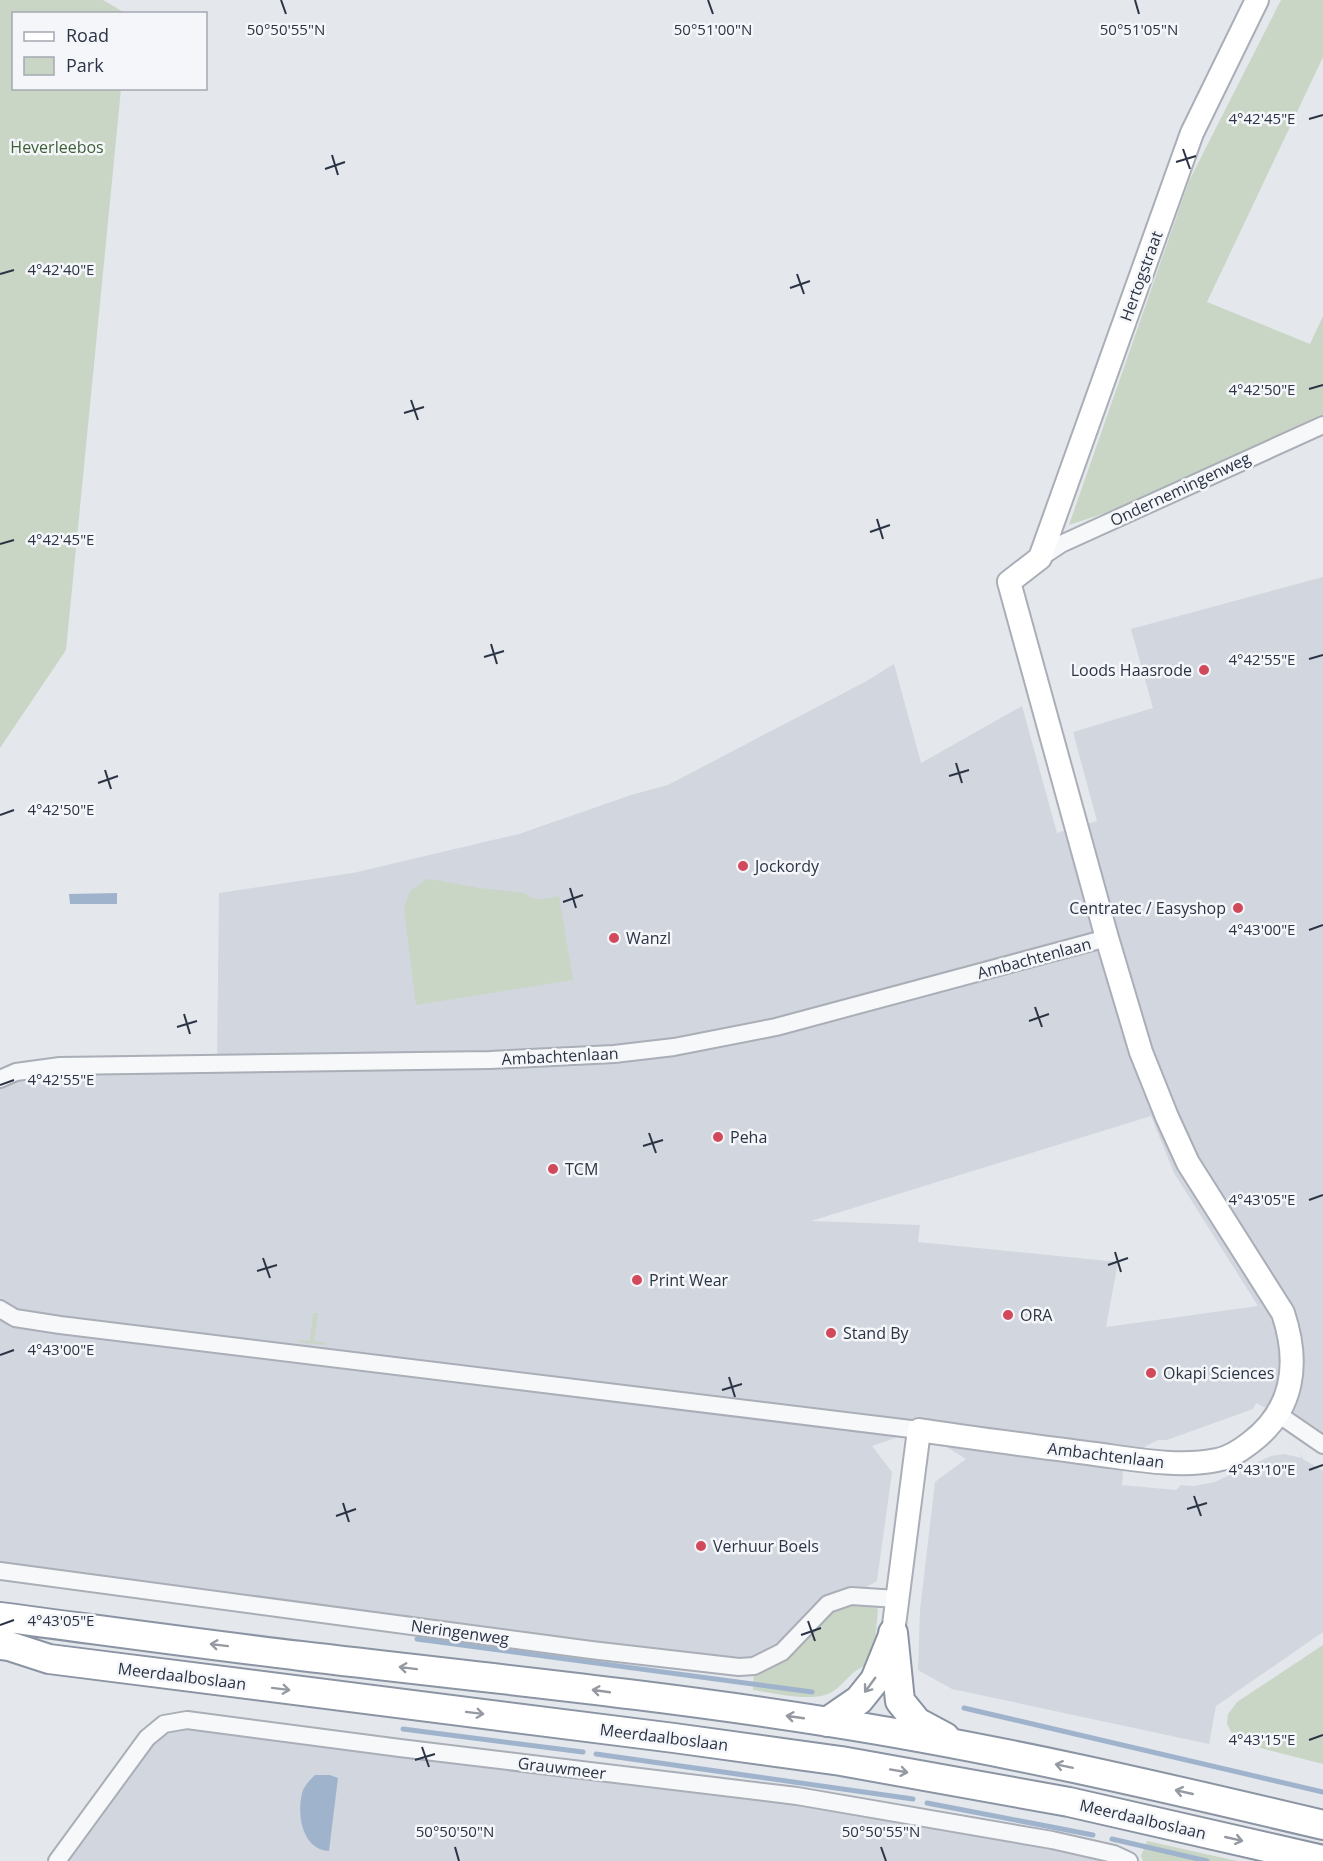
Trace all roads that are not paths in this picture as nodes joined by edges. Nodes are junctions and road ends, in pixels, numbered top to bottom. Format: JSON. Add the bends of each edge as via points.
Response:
{"nodes":[{"id":1,"x":1257,"y":0,"type":"edge"},
{"id":2,"x":1323,"y":425,"type":"edge"},
{"id":3,"x":1040,"y":558,"type":"junction"},
{"id":4,"x":1107,"y":938,"type":"junction"},
{"id":5,"x":0,"y":1078,"type":"edge"},
{"id":6,"x":0,"y":1310,"type":"edge"},
{"id":7,"x":1278,"y":1414,"type":"junction"},
{"id":8,"x":919,"y":1430,"type":"junction"},
{"id":9,"x":1323,"y":1445,"type":"edge"},
{"id":10,"x":0,"y":1571,"type":"edge"},
{"id":11,"x":897,"y":1599,"type":"junction"},
{"id":12,"x":0,"y":1617,"type":"edge"},
{"id":13,"x":893,"y":1634,"type":"junction"},
{"id":14,"x":0,"y":1645,"type":"edge"},
{"id":15,"x":49,"y":1659,"type":"junction"},
{"id":16,"x":0,"y":1666,"type":"edge"},
{"id":17,"x":900,"y":1701,"type":"junction"},
{"id":18,"x":827,"y":1722,"type":"junction"},
{"id":19,"x":894,"y":1733,"type":"junction"},
{"id":20,"x":958,"y":1744,"type":"junction"},
{"id":21,"x":842,"y":1761,"type":"junction"},
{"id":22,"x":1323,"y":1825,"type":"edge"},
{"id":23,"x":1323,"y":1860,"type":"edge"},
{"id":24,"x":57,"y":1861,"type":"edge"},
{"id":25,"x":1129,"y":1861,"type":"edge"}],
"edges":[{"from":1,"to":3,"type":"street","name":"Hertogstraat","via":[[1192,133]]},
{"from":2,"to":3,"type":"street","name":"Ondernemingenweg","via":[[1061,544]]},
{"from":3,"to":4,"type":"street","name":"Ambachtenlaan","via":[[1009,582]]},
{"from":4,"to":5,"type":"street","name":"Ambachtenlaan","via":[[776,1027],[674,1047],[490,1060],[60,1066]]},
{"from":4,"to":7,"type":"street","name":"Ambachtenlaan","via":[[1141,1052],[1188,1163],[1283,1313],[1291,1337],[1293,1362],[1289,1392]]},
{"from":6,"to":8,"type":"street","name":"Ambachtenlaan","via":[[15,1318],[60,1325]]},
{"from":7,"to":8,"type":"street","name":"Ambachtenlaan","via":[[1241,1450],[1219,1460],[1183,1462]]},
{"from":7,"to":9,"type":"street"},
{"from":8,"to":11,"type":"street"},
{"from":10,"to":11,"type":"street","name":"Neringenweg","via":[[739,1667],[754,1666],[782,1652],[828,1604],[851,1596]]},
{"from":11,"to":13,"type":"street"},
{"from":18,"to":12,"type":"highway","one_way":true},
{"from":13,"to":17,"type":"highway"},
{"from":13,"to":18,"type":"highway","one_way":true,"via":[[875,1680],[859,1700]]},
{"from":14,"to":15,"type":"highway","name":"Meerdaalboslaan"},
{"from":15,"to":16,"type":"highway"},
{"from":15,"to":21,"type":"highway","name":"Meerdaalboslaan","one_way":true},
{"from":17,"to":19,"type":"highway"},
{"from":17,"to":20,"type":"highway","via":[[916,1722]]},
{"from":18,"to":19,"type":"highway"},
{"from":19,"to":20,"type":"highway"},
{"from":19,"to":21,"type":"highway","via":[[873,1749]]},
{"from":22,"to":20,"type":"highway","one_way":true},
{"from":21,"to":23,"type":"highway","name":"Meerdaalboslaan","one_way":true,"via":[[1069,1802]]},
{"from":24,"to":25,"type":"street","name":"Grauwmeer","via":[[147,1738],[164,1724],[187,1719],[798,1796],[1052,1840]]}]}
